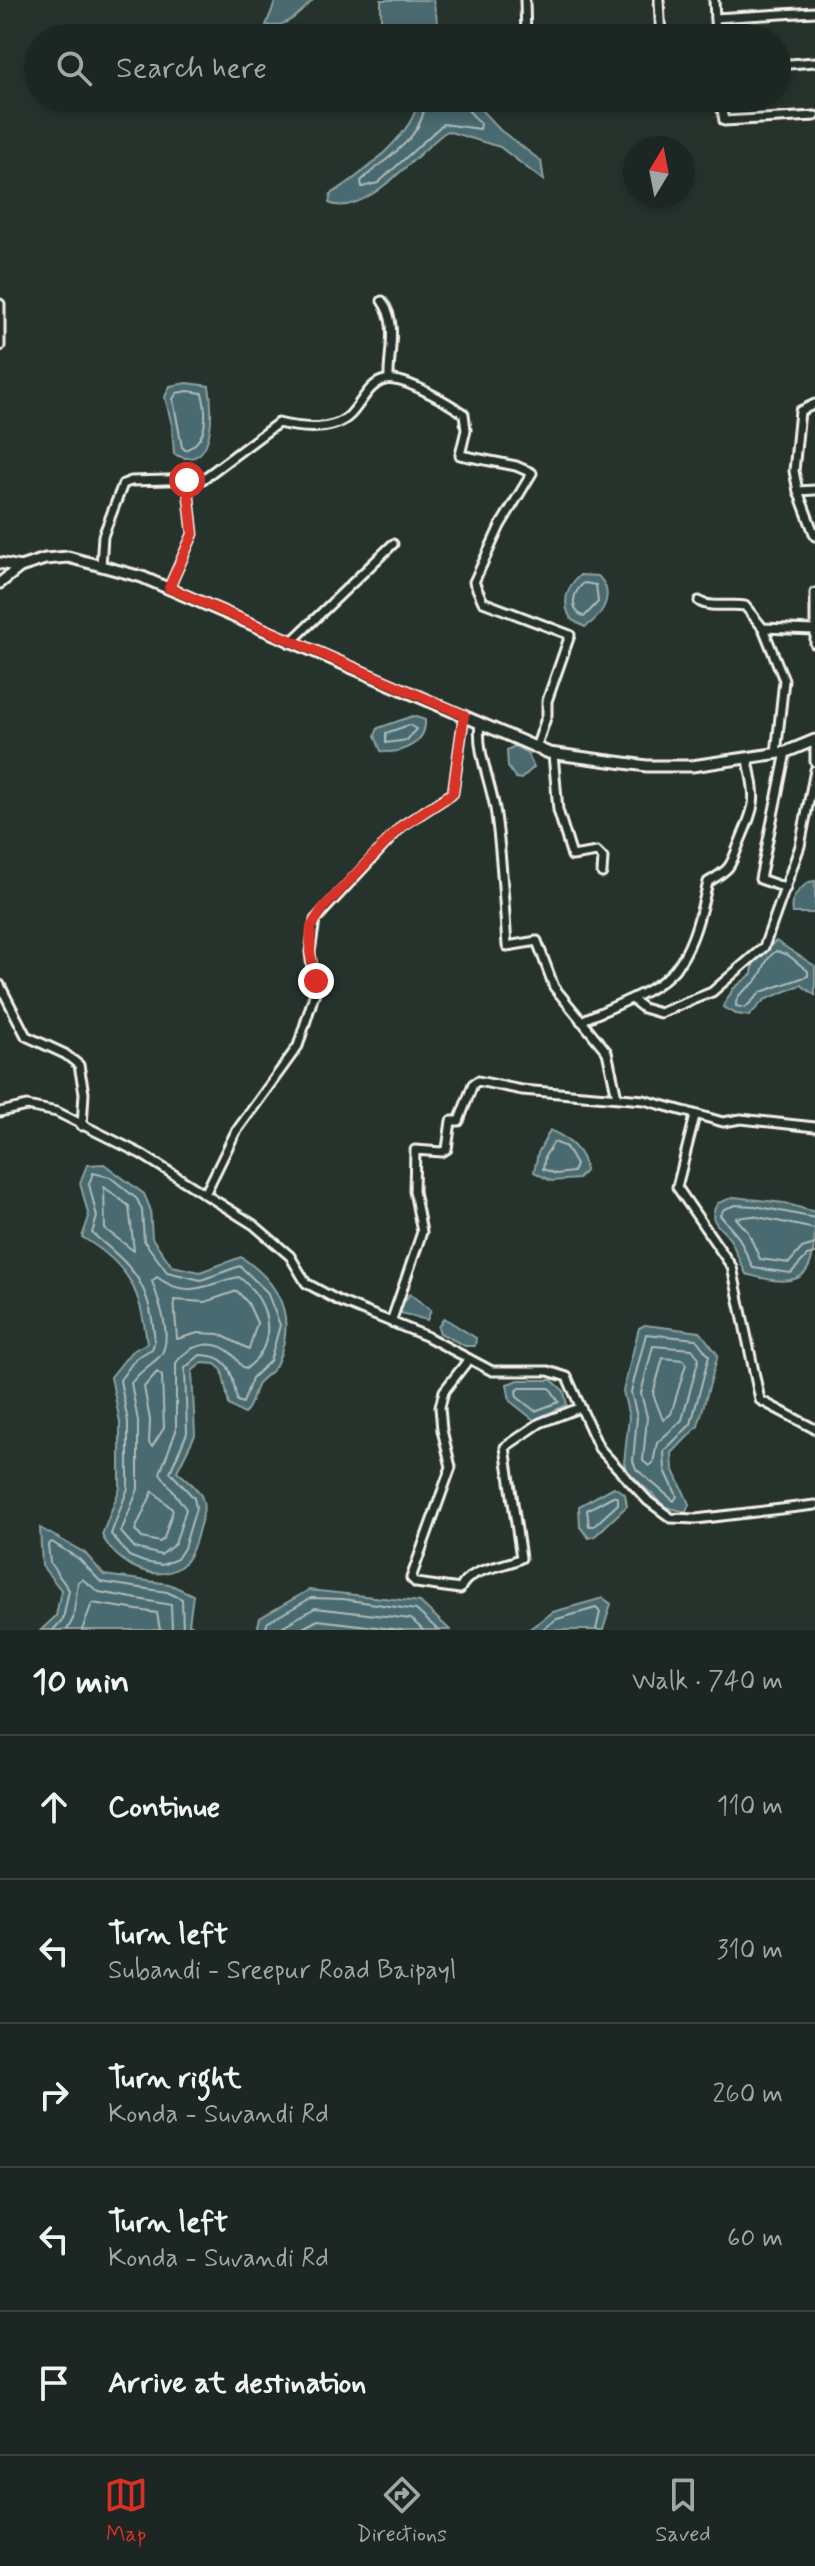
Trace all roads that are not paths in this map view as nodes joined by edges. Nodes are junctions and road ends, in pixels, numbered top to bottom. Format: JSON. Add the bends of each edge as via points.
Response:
{"nodes":[{"id":1,"x":525,"y":0,"type":"edge"},
{"id":2,"x":659,"y":0,"type":"edge"},
{"id":3,"x":714,"y":0,"type":"edge"},
{"id":4,"x":815,"y":12,"type":"edge"},
{"id":5,"x":715,"y":18,"type":"junction"},
{"id":6,"x":526,"y":24,"type":"edge"},
{"id":7,"x":660,"y":24,"type":"edge"},
{"id":8,"x":715,"y":24,"type":"edge"},
{"id":9,"x":815,"y":62,"type":"edge"},
{"id":10,"x":791,"y":64,"type":"edge"},
{"id":11,"x":722,"y":112,"type":"edge"},
{"id":12,"x":815,"y":116,"type":"edge"},
{"id":13,"x":382,"y":301,"type":"dead end"},
{"id":14,"x":0,"y":304,"type":"edge"},
{"id":15,"x":0,"y":346,"type":"edge"},
{"id":16,"x":389,"y":379,"type":"junction"},
{"id":17,"x":815,"y":404,"type":"edge"},
{"id":18,"x":187,"y":480,"type":"junction"},
{"id":19,"x":815,"y":490,"type":"edge"},
{"id":20,"x":798,"y":491,"type":"junction"},
{"id":21,"x":815,"y":536,"type":"edge"},
{"id":22,"x":393,"y":544,"type":"dead end"},
{"id":23,"x":0,"y":563,"type":"edge"},
{"id":24,"x":101,"y":566,"type":"junction"},
{"id":25,"x":20,"y":567,"type":"junction"},
{"id":26,"x":0,"y":583,"type":"edge"},
{"id":27,"x":169,"y":588,"type":"junction"},
{"id":28,"x":815,"y":593,"type":"edge"},
{"id":29,"x":699,"y":601,"type":"dead end"},
{"id":30,"x":763,"y":628,"type":"junction"},
{"id":31,"x":814,"y":630,"type":"edge"},
{"id":32,"x":290,"y":643,"type":"junction"},
{"id":33,"x":815,"y":644,"type":"edge"},
{"id":34,"x":464,"y":715,"type":"junction"},
{"id":35,"x":480,"y":723,"type":"junction"},
{"id":36,"x":815,"y":743,"type":"edge"},
{"id":37,"x":536,"y":748,"type":"junction"},
{"id":38,"x":781,"y":753,"type":"junction"},
{"id":39,"x":553,"y":754,"type":"junction"},
{"id":40,"x":748,"y":760,"type":"junction"},
{"id":41,"x":815,"y":762,"type":"edge"},
{"id":42,"x":815,"y":770,"type":"edge"},
{"id":43,"x":811,"y":812,"type":"edge"},
{"id":44,"x":602,"y":873,"type":"dead end"},
{"id":45,"x":786,"y":888,"type":"junction"},
{"id":46,"x":0,"y":985,"type":"edge"},
{"id":47,"x":632,"y":999,"type":"junction"},
{"id":48,"x":581,"y":1021,"type":"junction"},
{"id":49,"x":617,"y":1097,"type":"junction"},
{"id":50,"x":0,"y":1112,"type":"edge"},
{"id":51,"x":695,"y":1116,"type":"junction"},
{"id":52,"x":82,"y":1126,"type":"junction"},
{"id":53,"x":815,"y":1127,"type":"edge"},
{"id":54,"x":205,"y":1194,"type":"junction"},
{"id":55,"x":391,"y":1322,"type":"junction"},
{"id":56,"x":469,"y":1359,"type":"junction"},
{"id":57,"x":579,"y":1408,"type":"junction"},
{"id":58,"x":815,"y":1429,"type":"edge"},
{"id":59,"x":815,"y":1505,"type":"edge"}],
"edges":[{"from":1,"to":6,"type":"street"},
{"from":2,"to":7,"type":"street"},
{"from":3,"to":5,"type":"street"},
{"from":4,"to":5,"type":"street"},
{"from":5,"to":8,"type":"street"},
{"from":9,"to":10,"type":"street"},
{"from":11,"to":12,"type":"street","via":[[724,121]]},
{"from":13,"to":16,"type":"street","via":[[392,336]]},
{"from":14,"to":15,"type":"street"},
{"from":16,"to":18,"type":"street","via":[[379,382],[340,422],[301,428],[278,423],[203,479]]},
{"from":16,"to":37,"type":"street","via":[[464,414],[460,455],[532,473],[474,582],[483,602],[570,635]]},
{"from":17,"to":20,"type":"street","via":[[800,411],[794,471]]},
{"from":18,"to":24,"type":"street","via":[[123,484],[103,536]]},
{"from":18,"to":27,"type":"street","via":[[193,534]]},
{"from":19,"to":20,"type":"street"},
{"from":20,"to":21,"type":"street"},
{"from":22,"to":32,"type":"street"},
{"from":23,"to":25,"type":"street"},
{"from":24,"to":25,"type":"street","via":[[68,557]]},
{"from":24,"to":27,"type":"street"},
{"from":25,"to":26,"type":"street"},
{"from":27,"to":32,"type":"street"},
{"from":28,"to":31,"type":"street"},
{"from":29,"to":30,"type":"street","via":[[705,606],[745,606]]},
{"from":30,"to":31,"type":"street"},
{"from":30,"to":38,"type":"street","via":[[784,680]]},
{"from":31,"to":33,"type":"street"},
{"from":32,"to":34,"type":"street"},
{"from":34,"to":35,"type":"street"},
{"from":34,"to":54,"type":"street","via":[[453,793],[402,826],[315,920],[310,952],[314,1000],[298,1046],[228,1144]]},
{"from":35,"to":37,"type":"street"},
{"from":35,"to":48,"type":"street","via":[[478,741],[496,814],[507,946],[537,941],[554,987]]},
{"from":36,"to":38,"type":"street"},
{"from":36,"to":41,"type":"street"},
{"from":37,"to":39,"type":"street"},
{"from":38,"to":40,"type":"street"},
{"from":38,"to":45,"type":"street","via":[[760,879]]},
{"from":39,"to":40,"type":"street","via":[[647,766]]},
{"from":39,"to":44,"type":"street","via":[[558,810],[572,856],[597,852],[603,858]]},
{"from":40,"to":47,"type":"street","via":[[755,800],[734,861],[727,872],[708,882],[680,967]]},
{"from":42,"to":43,"type":"street"},
{"from":43,"to":45,"type":"street"},
{"from":45,"to":47,"type":"street","via":[[764,947],[712,992],[660,1013]]},
{"from":46,"to":52,"type":"street","via":[[26,1036],[79,1065]]},
{"from":47,"to":48,"type":"street"},
{"from":48,"to":49,"type":"street","via":[[607,1052]]},
{"from":49,"to":51,"type":"street"},
{"from":49,"to":55,"type":"street","via":[[473,1084],[459,1121],[451,1121],[447,1149],[415,1150],[414,1191],[422,1232]]},
{"from":50,"to":52,"type":"street","via":[[27,1106],[57,1112]]},
{"from":51,"to":53,"type":"street"},
{"from":51,"to":58,"type":"street","via":[[677,1187],[732,1267],[760,1400]]},
{"from":52,"to":54,"type":"street","via":[[141,1154]]},
{"from":54,"to":55,"type":"street","via":[[290,1256],[306,1283]]},
{"from":55,"to":56,"type":"street"},
{"from":56,"to":57,"type":"street","via":[[492,1371],[548,1371],[567,1377]]},
{"from":56,"to":57,"type":"street","via":[[444,1391],[442,1430],[451,1467],[411,1578],[416,1583],[460,1589],[475,1572],[521,1558],[505,1447],[540,1423]]},
{"from":57,"to":59,"type":"street","via":[[599,1448],[671,1518]]}]}
